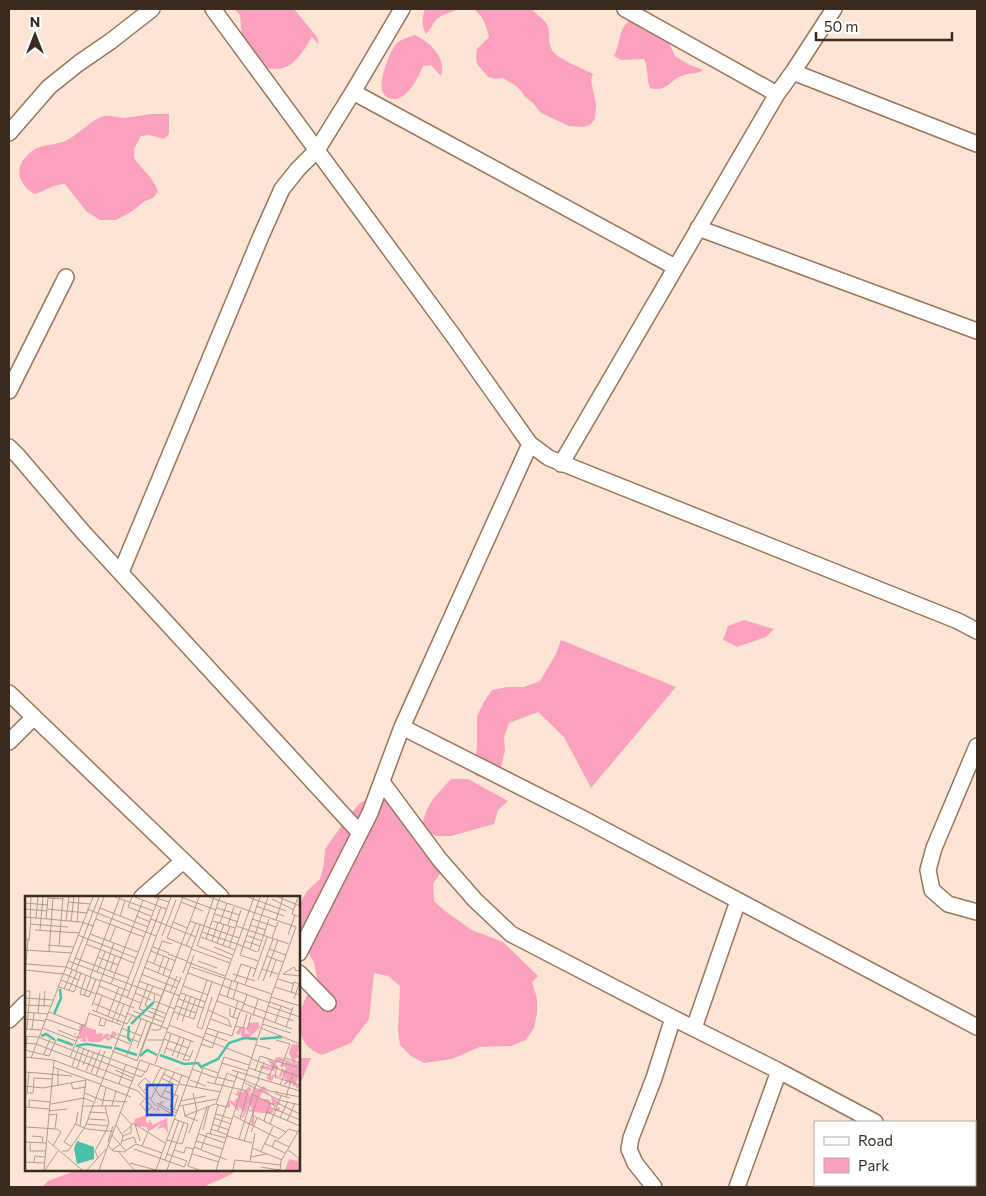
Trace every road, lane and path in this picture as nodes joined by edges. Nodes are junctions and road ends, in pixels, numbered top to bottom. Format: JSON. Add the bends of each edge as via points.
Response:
{"nodes":[{"id":1,"x":152,"y":9,"type":"edge"},
{"id":2,"x":213,"y":9,"type":"edge"},
{"id":3,"x":402,"y":9,"type":"edge"},
{"id":4,"x":624,"y":9,"type":"edge"},
{"id":5,"x":834,"y":9,"type":"edge"},
{"id":6,"x":793,"y":72,"type":"junction"},
{"id":7,"x":353,"y":92,"type":"junction"},
{"id":8,"x":777,"y":94,"type":"junction"},
{"id":9,"x":9,"y":133,"type":"edge"},
{"id":10,"x":977,"y":144,"type":"edge"},
{"id":11,"x":317,"y":150,"type":"junction"},
{"id":12,"x":698,"y":228,"type":"junction"},
{"id":13,"x":676,"y":267,"type":"junction"},
{"id":14,"x":66,"y":277,"type":"dead end"},
{"id":15,"x":977,"y":330,"type":"edge"},
{"id":16,"x":9,"y":391,"type":"edge"},
{"id":17,"x":530,"y":444,"type":"junction"},
{"id":18,"x":9,"y":446,"type":"edge"},
{"id":19,"x":561,"y":464,"type":"junction"},
{"id":20,"x":121,"y":572,"type":"junction"},
{"id":21,"x":977,"y":631,"type":"edge"},
{"id":22,"x":9,"y":693,"type":"edge"},
{"id":23,"x":34,"y":717,"type":"junction"},
{"id":24,"x":402,"y":728,"type":"junction"},
{"id":25,"x":9,"y":742,"type":"edge"},
{"id":26,"x":977,"y":746,"type":"edge"},
{"id":27,"x":382,"y":782,"type":"junction"},
{"id":28,"x":360,"y":833,"type":"junction"},
{"id":29,"x":183,"y":861,"type":"junction"},
{"id":30,"x":143,"y":896,"type":"edge"},
{"id":31,"x":220,"y":896,"type":"edge"},
{"id":32,"x":738,"y":901,"type":"junction"},
{"id":33,"x":977,"y":912,"type":"edge"},
{"id":34,"x":300,"y":951,"type":"edge"},
{"id":35,"x":300,"y":974,"type":"edge"},
{"id":36,"x":328,"y":1003,"type":"dead end"},
{"id":37,"x":25,"y":1004,"type":"edge"},
{"id":38,"x":673,"y":1018,"type":"junction"},
{"id":39,"x":9,"y":1020,"type":"edge"},
{"id":40,"x":977,"y":1027,"type":"edge"},
{"id":41,"x":694,"y":1028,"type":"junction"},
{"id":42,"x":779,"y":1071,"type":"junction"},
{"id":43,"x":873,"y":1121,"type":"edge"},
{"id":44,"x":654,"y":1187,"type":"edge"},
{"id":45,"x":737,"y":1187,"type":"edge"}],
"edges":[{"from":1,"to":9,"type":"street","via":[[49,87]]},
{"from":2,"to":11,"type":"street"},
{"from":3,"to":7,"type":"street"},
{"from":4,"to":8,"type":"street"},
{"from":5,"to":6,"type":"street"},
{"from":6,"to":8,"type":"street"},
{"from":6,"to":10,"type":"street"},
{"from":7,"to":11,"type":"street"},
{"from":7,"to":13,"type":"street"},
{"from":8,"to":12,"type":"street"},
{"from":11,"to":17,"type":"street"},
{"from":11,"to":20,"type":"street","via":[[278,197]]},
{"from":12,"to":13,"type":"street"},
{"from":12,"to":15,"type":"street"},
{"from":13,"to":19,"type":"street"},
{"from":14,"to":16,"type":"street"},
{"from":17,"to":19,"type":"street"},
{"from":17,"to":24,"type":"street"},
{"from":18,"to":20,"type":"street"},
{"from":19,"to":21,"type":"street"},
{"from":20,"to":28,"type":"street"},
{"from":22,"to":23,"type":"street"},
{"from":23,"to":25,"type":"street"},
{"from":23,"to":29,"type":"street"},
{"from":24,"to":27,"type":"street"},
{"from":24,"to":32,"type":"street"},
{"from":26,"to":33,"type":"street","via":[[934,848],[928,870],[932,890],[948,904]]},
{"from":27,"to":28,"type":"street"},
{"from":27,"to":38,"type":"street","via":[[440,860],[511,934]]},
{"from":28,"to":34,"type":"street"},
{"from":29,"to":30,"type":"street"},
{"from":29,"to":31,"type":"street"},
{"from":32,"to":40,"type":"street"},
{"from":32,"to":41,"type":"street"},
{"from":35,"to":36,"type":"street"},
{"from":37,"to":39,"type":"street"},
{"from":38,"to":41,"type":"street"},
{"from":38,"to":44,"type":"street","via":[[629,1149],[635,1163]]},
{"from":41,"to":42,"type":"street"},
{"from":42,"to":43,"type":"street"},
{"from":42,"to":45,"type":"street"}]}
